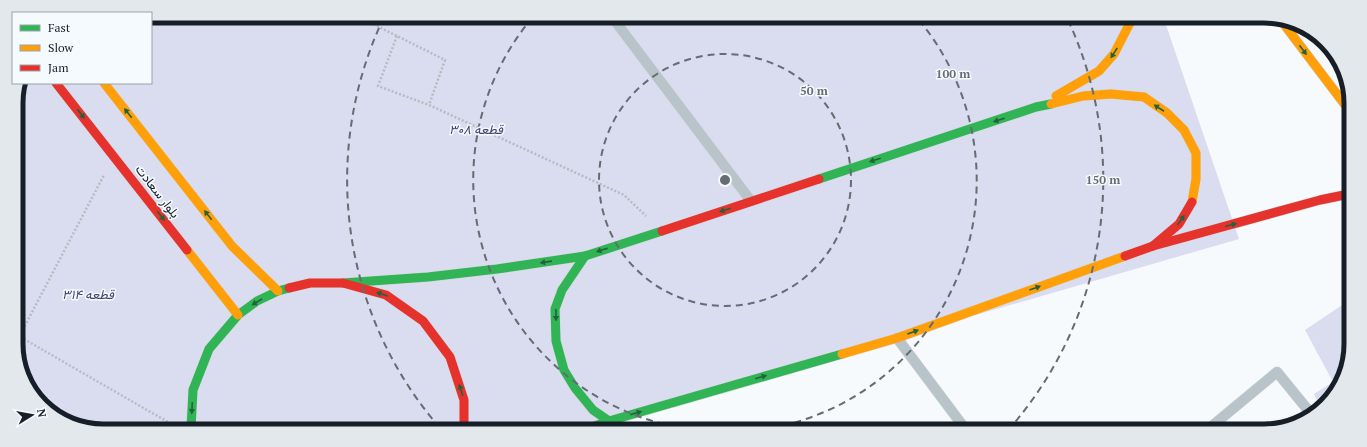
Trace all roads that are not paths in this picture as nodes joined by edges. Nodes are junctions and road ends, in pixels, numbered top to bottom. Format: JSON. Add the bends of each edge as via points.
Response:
{"nodes":[{"id":1,"x":617,"y":23,"type":"edge"},
{"id":2,"x":1130,"y":23,"type":"edge"},
{"id":3,"x":1285,"y":26,"type":"edge"},
{"id":4,"x":57,"y":84,"type":"edge"},
{"id":5,"x":105,"y":84,"type":"edge"},
{"id":6,"x":1344,"y":103,"type":"edge"},
{"id":7,"x":1036,"y":107,"type":"junction"},
{"id":8,"x":1344,"y":195,"type":"edge"},
{"id":9,"x":751,"y":201,"type":"junction"},
{"id":10,"x":1153,"y":246,"type":"junction"},
{"id":11,"x":585,"y":256,"type":"junction"},
{"id":12,"x":343,"y":283,"type":"junction"},
{"id":13,"x":278,"y":291,"type":"junction"},
{"id":14,"x":238,"y":315,"type":"junction"},
{"id":15,"x":897,"y":338,"type":"junction"},
{"id":16,"x":1308,"y":410,"type":"edge"},
{"id":17,"x":609,"y":421,"type":"junction"},
{"id":18,"x":191,"y":424,"type":"edge"},
{"id":19,"x":464,"y":424,"type":"edge"},
{"id":20,"x":600,"y":424,"type":"edge"},
{"id":21,"x":962,"y":424,"type":"edge"},
{"id":22,"x":1214,"y":424,"type":"edge"}],
"edges":[{"from":1,"to":9,"type":"lane"},
{"from":2,"to":7,"type":"main road","one_way":true,"via":[[1114,54],[1099,71]]},
{"from":3,"to":6,"type":"main road","one_way":true},
{"from":4,"to":14,"type":"main road","name":"بلوار سعادت","one_way":true},
{"from":13,"to":5,"type":"main road","name":"بلوار سعادت","one_way":true,"via":[[232,246]]},
{"from":7,"to":9,"type":"main road","one_way":true},
{"from":10,"to":7,"type":"main road","one_way":true,"via":[[1179,224],[1192,204],[1196,179],[1196,153],[1184,130],[1167,113],[1144,98],[1111,94],[1090,95]]},
{"from":10,"to":8,"type":"main road","one_way":true},
{"from":9,"to":11,"type":"main road","one_way":true},
{"from":15,"to":10,"type":"main road","one_way":true},
{"from":11,"to":12,"type":"main road","one_way":true,"via":[[428,277]]},
{"from":11,"to":17,"type":"main road","one_way":true,"via":[[562,290],[555,309],[556,341],[564,370],[575,388],[593,410]]},
{"from":12,"to":13,"type":"main road","via":[[310,283]]},
{"from":19,"to":12,"type":"main road","one_way":true,"via":[[464,400],[450,357],[423,321],[386,295]]},
{"from":13,"to":14,"type":"main road","one_way":true,"via":[[257,301]]},
{"from":14,"to":18,"type":"main road","one_way":true,"via":[[209,349],[193,390]]},
{"from":17,"to":15,"type":"main road","one_way":true},
{"from":15,"to":21,"type":"lane"},
{"from":16,"to":22,"type":"lane","via":[[1276,372]]},
{"from":17,"to":20,"type":"main road"}]}
